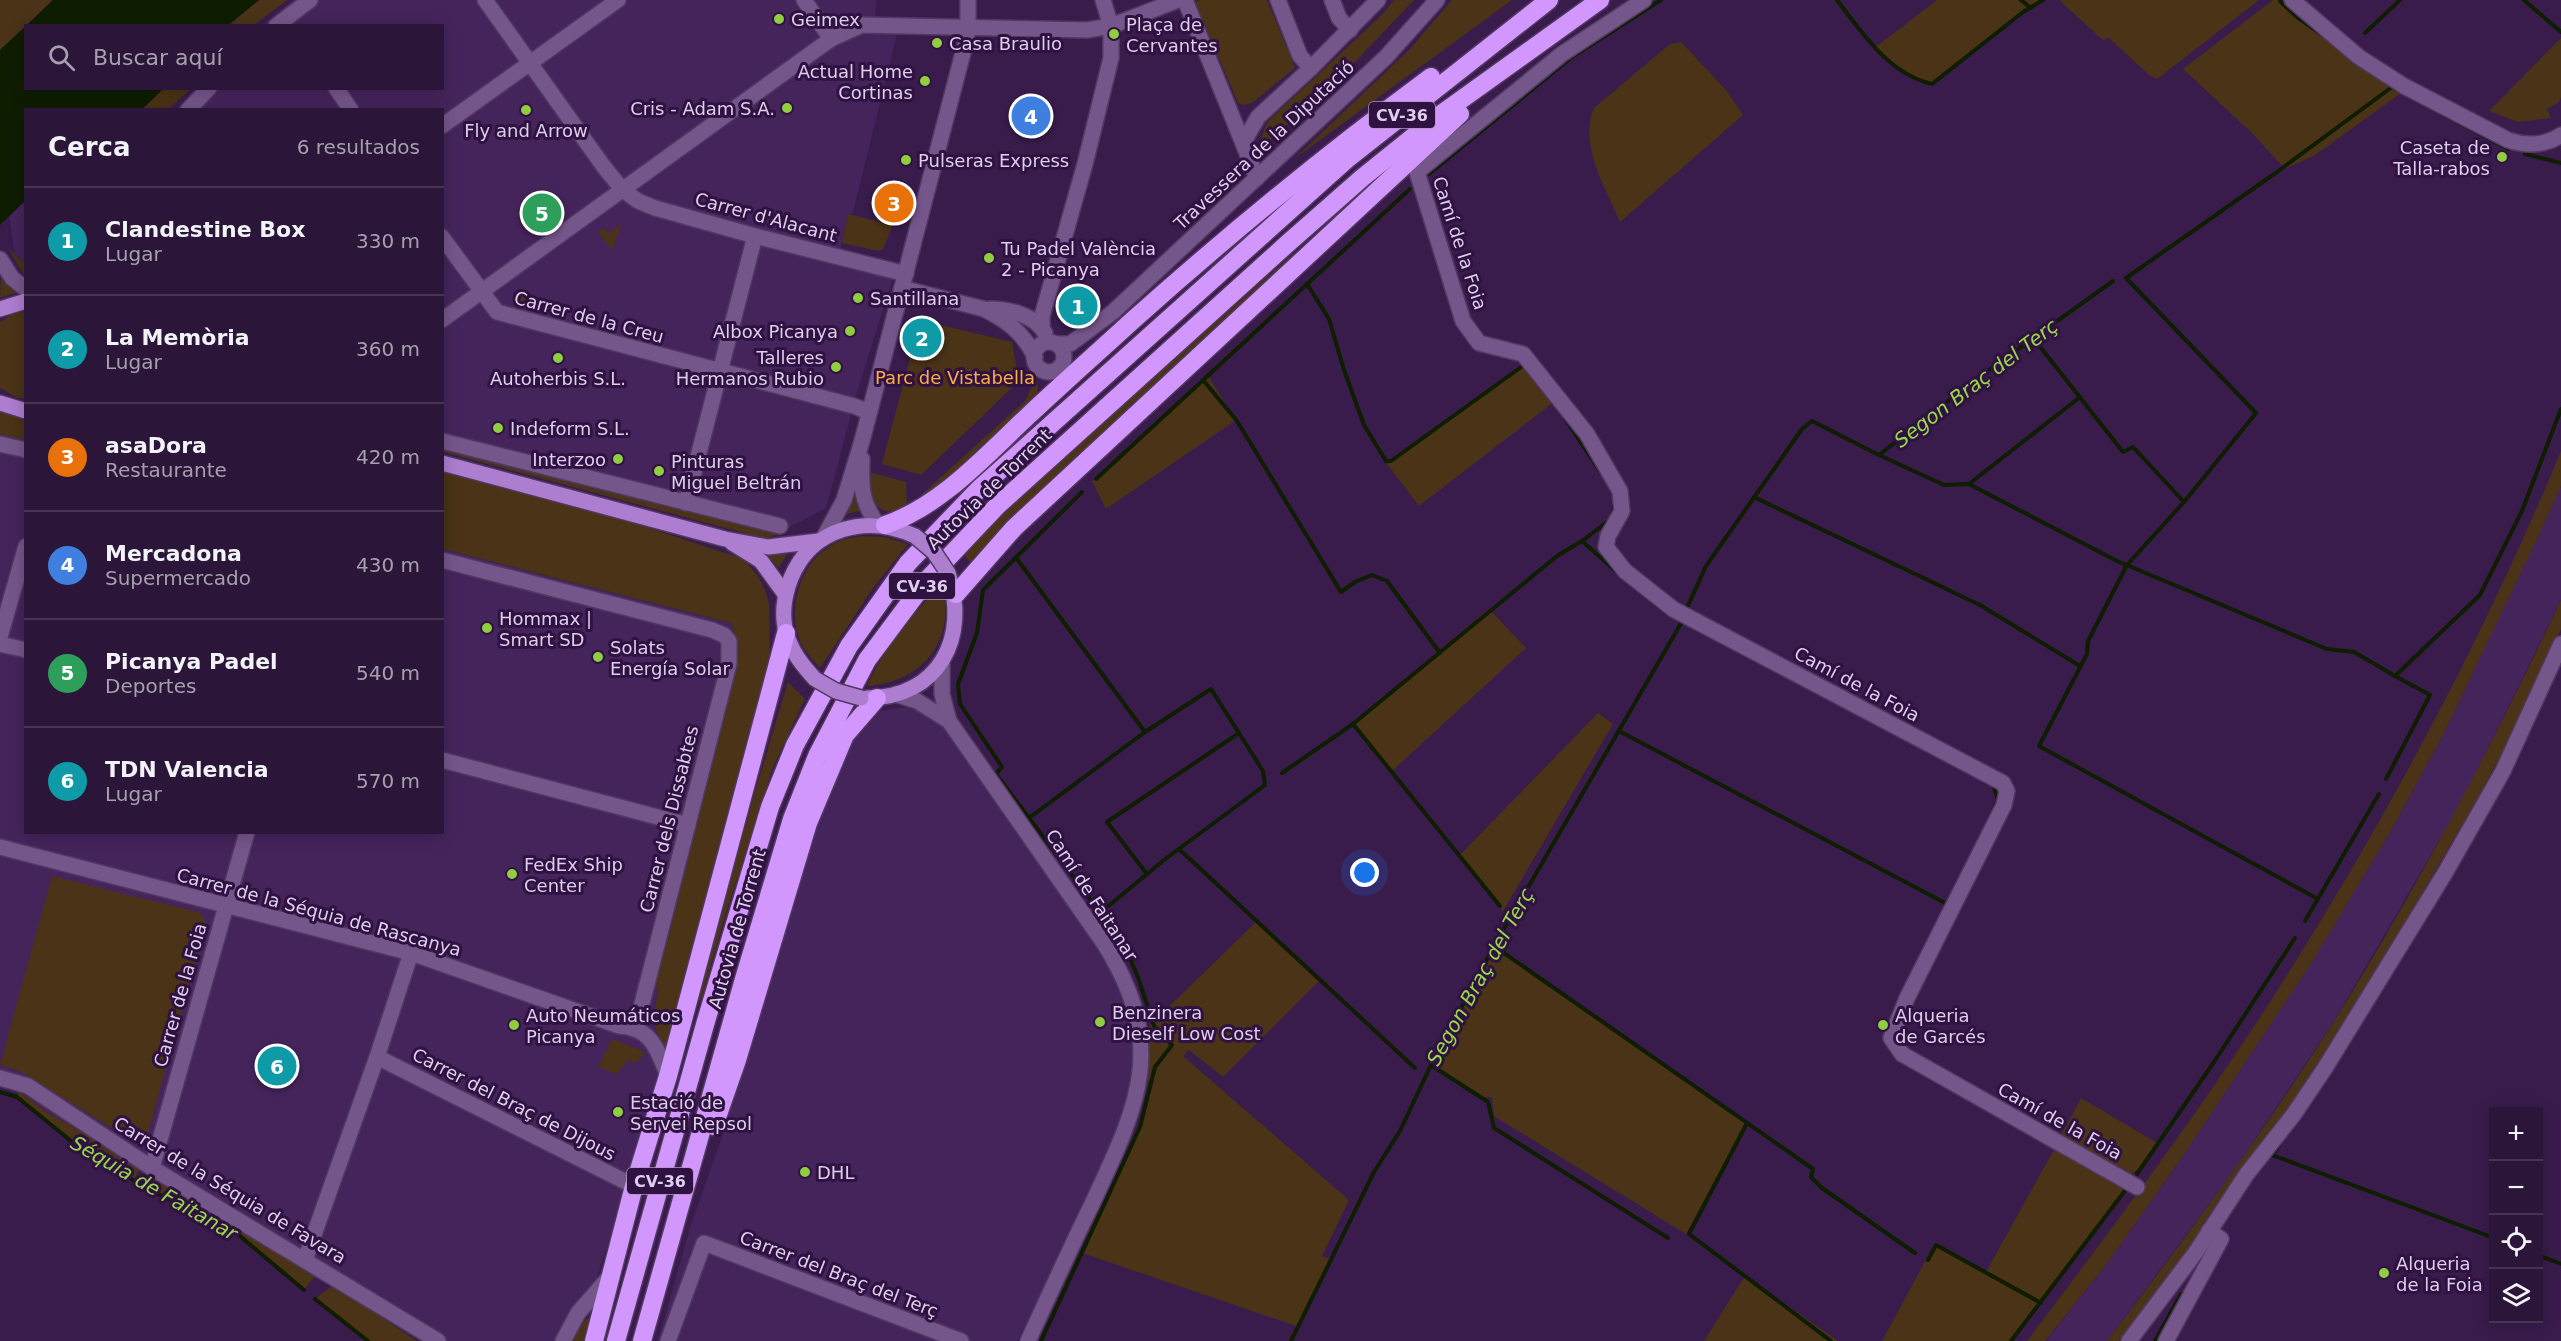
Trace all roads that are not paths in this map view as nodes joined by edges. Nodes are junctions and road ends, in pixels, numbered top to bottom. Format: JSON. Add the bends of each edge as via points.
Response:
{"nodes":[{"id":1,"x":310,"y":0,"type":"edge"},
{"id":2,"x":485,"y":0,"type":"edge"},
{"id":3,"x":618,"y":0,"type":"edge"},
{"id":4,"x":804,"y":0,"type":"edge"},
{"id":5,"x":968,"y":0,"type":"edge"},
{"id":6,"x":1103,"y":0,"type":"edge"},
{"id":7,"x":1178,"y":0,"type":"edge"},
{"id":8,"x":1185,"y":0,"type":"edge"},
{"id":9,"x":1278,"y":0,"type":"edge"},
{"id":10,"x":1332,"y":0,"type":"edge"},
{"id":11,"x":1378,"y":0,"type":"edge"},
{"id":12,"x":1437,"y":0,"type":"edge"},
{"id":13,"x":1600,"y":0,"type":"edge"},
{"id":14,"x":1644,"y":0,"type":"edge"},
{"id":15,"x":2292,"y":0,"type":"edge"},
{"id":16,"x":1543,"y":4,"type":"edge"},
{"id":17,"x":284,"y":23,"type":"edge"},
{"id":18,"x":1112,"y":26,"type":"junction"},
{"id":19,"x":968,"y":29,"type":"junction"},
{"id":20,"x":1350,"y":30,"type":"junction"},
{"id":21,"x":1545,"y":38,"type":"junction"},
{"id":22,"x":831,"y":39,"type":"junction"},
{"id":23,"x":530,"y":62,"type":"junction"},
{"id":24,"x":1311,"y":68,"type":"junction"},
{"id":25,"x":207,"y":90,"type":"edge"},
{"id":26,"x":337,"y":90,"type":"edge"},
{"id":27,"x":190,"y":108,"type":"edge"},
{"id":28,"x":350,"y":108,"type":"edge"},
{"id":29,"x":1228,"y":109,"type":"junction"},
{"id":30,"x":1258,"y":117,"type":"junction"},
{"id":31,"x":444,"y":125,"type":"edge"},
{"id":32,"x":2561,"y":135,"type":"edge"},
{"id":33,"x":1243,"y":143,"type":"junction"},
{"id":34,"x":1257,"y":178,"type":"junction"},
{"id":35,"x":622,"y":189,"type":"junction"},
{"id":36,"x":755,"y":236,"type":"junction"},
{"id":37,"x":444,"y":240,"type":"edge"},
{"id":38,"x":0,"y":259,"type":"edge"},
{"id":39,"x":904,"y":281,"type":"junction"},
{"id":40,"x":24,"y":287,"type":"edge"},
{"id":41,"x":482,"y":292,"type":"junction"},
{"id":42,"x":24,"y":302,"type":"edge"},
{"id":43,"x":0,"y":309,"type":"edge"},
{"id":44,"x":984,"y":309,"type":"junction"},
{"id":45,"x":1113,"y":312,"type":"junction"},
{"id":46,"x":444,"y":319,"type":"edge"},
{"id":47,"x":1042,"y":328,"type":"junction"},
{"id":48,"x":1054,"y":343,"type":"junction"},
{"id":49,"x":1036,"y":361,"type":"junction"},
{"id":50,"x":1059,"y":367,"type":"junction"},
{"id":51,"x":719,"y":371,"type":"junction"},
{"id":52,"x":0,"y":403,"type":"edge"},
{"id":53,"x":1042,"y":403,"type":"junction"},
{"id":54,"x":24,"y":410,"type":"edge"},
{"id":55,"x":870,"y":412,"type":"junction"},
{"id":56,"x":862,"y":441,"type":"junction"},
{"id":57,"x":444,"y":442,"type":"edge"},
{"id":58,"x":0,"y":444,"type":"edge"},
{"id":59,"x":24,"y":450,"type":"edge"},
{"id":60,"x":444,"y":464,"type":"edge"},
{"id":61,"x":686,"y":503,"type":"junction"},
{"id":62,"x":881,"y":525,"type":"junction"},
{"id":63,"x":780,"y":526,"type":"dead end"},
{"id":64,"x":724,"y":538,"type":"junction"},
{"id":65,"x":821,"y":539,"type":"junction"},
{"id":66,"x":24,"y":553,"type":"edge"},
{"id":67,"x":444,"y":561,"type":"edge"},
{"id":68,"x":785,"y":594,"type":"junction"},
{"id":69,"x":956,"y":594,"type":"junction"},
{"id":70,"x":786,"y":633,"type":"junction"},
{"id":71,"x":0,"y":637,"type":"edge"},
{"id":72,"x":0,"y":644,"type":"edge"},
{"id":73,"x":2561,"y":644,"type":"edge"},
{"id":74,"x":24,"y":650,"type":"edge"},
{"id":75,"x":942,"y":663,"type":"junction"},
{"id":76,"x":898,"y":695,"type":"junction"},
{"id":77,"x":869,"y":698,"type":"junction"},
{"id":78,"x":949,"y":721,"type":"junction"},
{"id":79,"x":444,"y":761,"type":"edge"},
{"id":80,"x":688,"y":825,"type":"junction"},
{"id":81,"x":246,"y":834,"type":"edge"},
{"id":82,"x":0,"y":847,"type":"edge"},
{"id":83,"x":226,"y":906,"type":"junction"},
{"id":84,"x":411,"y":953,"type":"junction"},
{"id":85,"x":636,"y":1027,"type":"junction"},
{"id":86,"x":377,"y":1057,"type":"junction"},
{"id":87,"x":668,"y":1076,"type":"junction"},
{"id":88,"x":0,"y":1077,"type":"edge"},
{"id":89,"x":152,"y":1168,"type":"junction"},
{"id":90,"x":634,"y":1186,"type":"junction"},
{"id":91,"x":2137,"y":1187,"type":"dead end"},
{"id":92,"x":2209,"y":1231,"type":"junction"},
{"id":93,"x":304,"y":1260,"type":"junction"},
{"id":94,"x":612,"y":1274,"type":"junction"},
{"id":95,"x":653,"y":1300,"type":"junction"},
{"id":96,"x":438,"y":1341,"type":"edge"},
{"id":97,"x":563,"y":1341,"type":"edge"},
{"id":98,"x":594,"y":1341,"type":"edge"},
{"id":99,"x":615,"y":1341,"type":"edge"},
{"id":100,"x":642,"y":1341,"type":"edge"},
{"id":101,"x":668,"y":1341,"type":"edge"},
{"id":102,"x":961,"y":1341,"type":"edge"},
{"id":103,"x":1028,"y":1341,"type":"edge"},
{"id":104,"x":2129,"y":1341,"type":"edge"},
{"id":105,"x":2166,"y":1341,"type":"edge"}],
"edges":[{"from":1,"to":17,"type":"street"},
{"from":2,"to":23,"type":"street"},
{"from":3,"to":23,"type":"street"},
{"from":4,"to":22,"type":"street"},
{"from":5,"to":19,"type":"street"},
{"from":6,"to":18,"type":"street"},
{"from":7,"to":18,"type":"street"},
{"from":8,"to":29,"type":"street"},
{"from":9,"to":24,"type":"street","via":[[1300,56]]},
{"from":10,"to":20,"type":"street","via":[[1339,18]]},
{"from":11,"to":20,"type":"street"},
{"from":12,"to":34,"type":"street","name":"Travessera de la Diputació","via":[[1386,57]]},
{"from":13,"to":21,"type":"highway","name":"Autovia de Torrent","number":"CV-36"},
{"from":14,"to":91,"type":"street","name":"Camí de la Foia","via":[[1562,54],[1417,172],[1463,321],[1479,343],[1523,354],[1587,434],[1620,491],[1622,511],[1606,547],[1625,571],[1673,609],[2003,783],[2007,791],[2004,806],[1906,998],[1892,1038],[1902,1054]]},
{"from":15,"to":32,"type":"street","via":[[2359,57],[2468,120],[2522,146]]},
{"from":16,"to":53,"type":"highway","via":[[1509,20],[1335,148]]},
{"from":16,"to":99,"type":"highway","name":"Autovia de Torrent","number":"CV-36","via":[[1338,168],[979,489],[908,563],[849,646],[795,745],[770,807]]},
{"from":18,"to":19,"type":"street","via":[[1087,30]]},
{"from":18,"to":47,"type":"street","via":[[1110,63]]},
{"from":19,"to":22,"type":"street","via":[[862,25]]},
{"from":19,"to":39,"type":"street"},
{"from":20,"to":24,"type":"street"},
{"from":21,"to":69,"type":"highway","via":[[1022,520]]},
{"from":21,"to":95,"type":"highway","name":"Autovia de Torrent","number":"CV-36","via":[[1362,178],[997,506],[926,581],[867,660],[817,756],[792,819]]},
{"from":22,"to":35,"type":"street"},
{"from":23,"to":31,"type":"street"},
{"from":23,"to":35,"type":"street"},
{"from":24,"to":30,"type":"street"},
{"from":25,"to":27,"type":"street"},
{"from":26,"to":28,"type":"street"},
{"from":29,"to":30,"type":"street","via":[[1245,118]]},
{"from":29,"to":33,"type":"street"},
{"from":30,"to":33,"type":"street"},
{"from":33,"to":34,"type":"street"},
{"from":34,"to":45,"type":"street","name":"Travessera de la Diputació"},
{"from":35,"to":36,"type":"street","name":"Carrer d'Alacant","via":[[656,208]]},
{"from":35,"to":41,"type":"street"},
{"from":36,"to":39,"type":"street","name":"Carrer d'Alacant"},
{"from":36,"to":51,"type":"street"},
{"from":37,"to":41,"type":"street","name":"Carrer de la Creu"},
{"from":38,"to":40,"type":"street"},
{"from":39,"to":44,"type":"street","name":"Carrer d'Alacant"},
{"from":39,"to":55,"type":"street"},
{"from":41,"to":46,"type":"street"},
{"from":41,"to":51,"type":"street","name":"Carrer de la Creu","via":[[497,312]]},
{"from":42,"to":43,"type":"main road"},
{"from":44,"to":47,"type":"street","name":"Carrer d'Alacant","via":[[1022,315]]},
{"from":44,"to":49,"type":"street","name":"Carrer d'Alacant","via":[[1019,331]]},
{"from":45,"to":48,"type":"street","name":"Travessera de la Diputació","via":[[1070,344]]},
{"from":45,"to":50,"type":"street","name":"Travessera de la Diputació"},
{"from":47,"to":48,"type":"street","name":"Carrer d'Alacant"},
{"from":48,"to":49,"type":"street","via":[[1040,345]]},
{"from":48,"to":50,"type":"street","via":[[1064,355]]},
{"from":49,"to":50,"type":"street","via":[[1050,371]]},
{"from":49,"to":53,"type":"street","name":"Carrer d'Alacant","via":[[1045,384]]},
{"from":51,"to":55,"type":"street","name":"Carrer de la Creu"},
{"from":51,"to":61,"type":"street"},
{"from":52,"to":54,"type":"main road"},
{"from":53,"to":62,"type":"highway","via":[[968,472],[923,507],[905,518]]},
{"from":55,"to":56,"type":"street"},
{"from":56,"to":62,"type":"street","via":[[861,493],[866,507]]},
{"from":56,"to":65,"type":"street","via":[[844,500]]},
{"from":57,"to":61,"type":"street"},
{"from":58,"to":59,"type":"street"},
{"from":60,"to":64,"type":"main road"},
{"from":61,"to":63,"type":"street"},
{"from":62,"to":65,"type":"main road","via":[[850,527]]},
{"from":62,"to":69,"type":"main road","bridge":true,"via":[[915,536],[934,552]]},
{"from":64,"to":65,"type":"main road","via":[[768,547]]},
{"from":64,"to":68,"type":"main road","via":[[761,561]]},
{"from":65,"to":68,"type":"main road","via":[[797,564]]},
{"from":66,"to":71,"type":"street"},
{"from":67,"to":80,"type":"street","name":"Carrer dels Dissabtes","via":[[724,635],[729,641],[729,664]]},
{"from":68,"to":70,"type":"main road"},
{"from":69,"to":75,"type":"main road","via":[[954,633]]},
{"from":70,"to":77,"type":"main road","bridge":true,"via":[[798,660],[815,679],[836,691]]},
{"from":70,"to":87,"type":"highway"},
{"from":72,"to":74,"type":"street"},
{"from":73,"to":92,"type":"street","via":[[2503,771],[2445,873],[2325,1068]]},
{"from":75,"to":76,"type":"main road","via":[[925,680]]},
{"from":75,"to":78,"type":"street","name":"Camí de Faitanar","via":[[942,694]]},
{"from":76,"to":77,"type":"main road"},
{"from":76,"to":78,"type":"street","name":"Camí de Faitanar","via":[[917,701]]},
{"from":77,"to":95,"type":"highway","via":[[845,735],[808,823],[737,1060]]},
{"from":78,"to":103,"type":"street","name":"Camí de Faitanar","via":[[1105,945],[1138,1019],[1139,1083],[1123,1137]]},
{"from":79,"to":80,"type":"street"},
{"from":80,"to":85,"type":"street","name":"Carrer dels Dissabtes"},
{"from":81,"to":83,"type":"street","name":"Carrer de la Foia"},
{"from":82,"to":83,"type":"street","name":"Carrer de la Séquia de Rascanya"},
{"from":83,"to":84,"type":"street","name":"Carrer de la Séquia de Rascanya"},
{"from":83,"to":89,"type":"street","name":"Carrer de la Foia"},
{"from":84,"to":85,"type":"street","name":"Carrer de la Séquia de Rascanya","via":[[619,1026]]},
{"from":84,"to":86,"type":"street"},
{"from":85,"to":87,"type":"street","via":[[650,1037]]},
{"from":86,"to":90,"type":"street","name":"Carrer del Braç de Dijous"},
{"from":86,"to":93,"type":"street"},
{"from":87,"to":90,"type":"highway"},
{"from":88,"to":89,"type":"street","name":"Carrer de la Séquia de Favara","via":[[28,1086]]},
{"from":89,"to":93,"type":"street","name":"Carrer de la Séquia de Favara"},
{"from":90,"to":94,"type":"highway"},
{"from":92,"to":104,"type":"street"},
{"from":92,"to":105,"type":"street","via":[[2222,1239]]},
{"from":93,"to":96,"type":"street","name":"Carrer de la Séquia de Favara"},
{"from":94,"to":97,"type":"street","via":[[578,1313]]},
{"from":94,"to":98,"type":"highway"},
{"from":95,"to":100,"type":"highway","name":"Autovia de Torrent","number":"CV-36"},
{"from":101,"to":102,"type":"street","name":"Carrer del Braç del Terç","via":[[704,1243]]}]}
